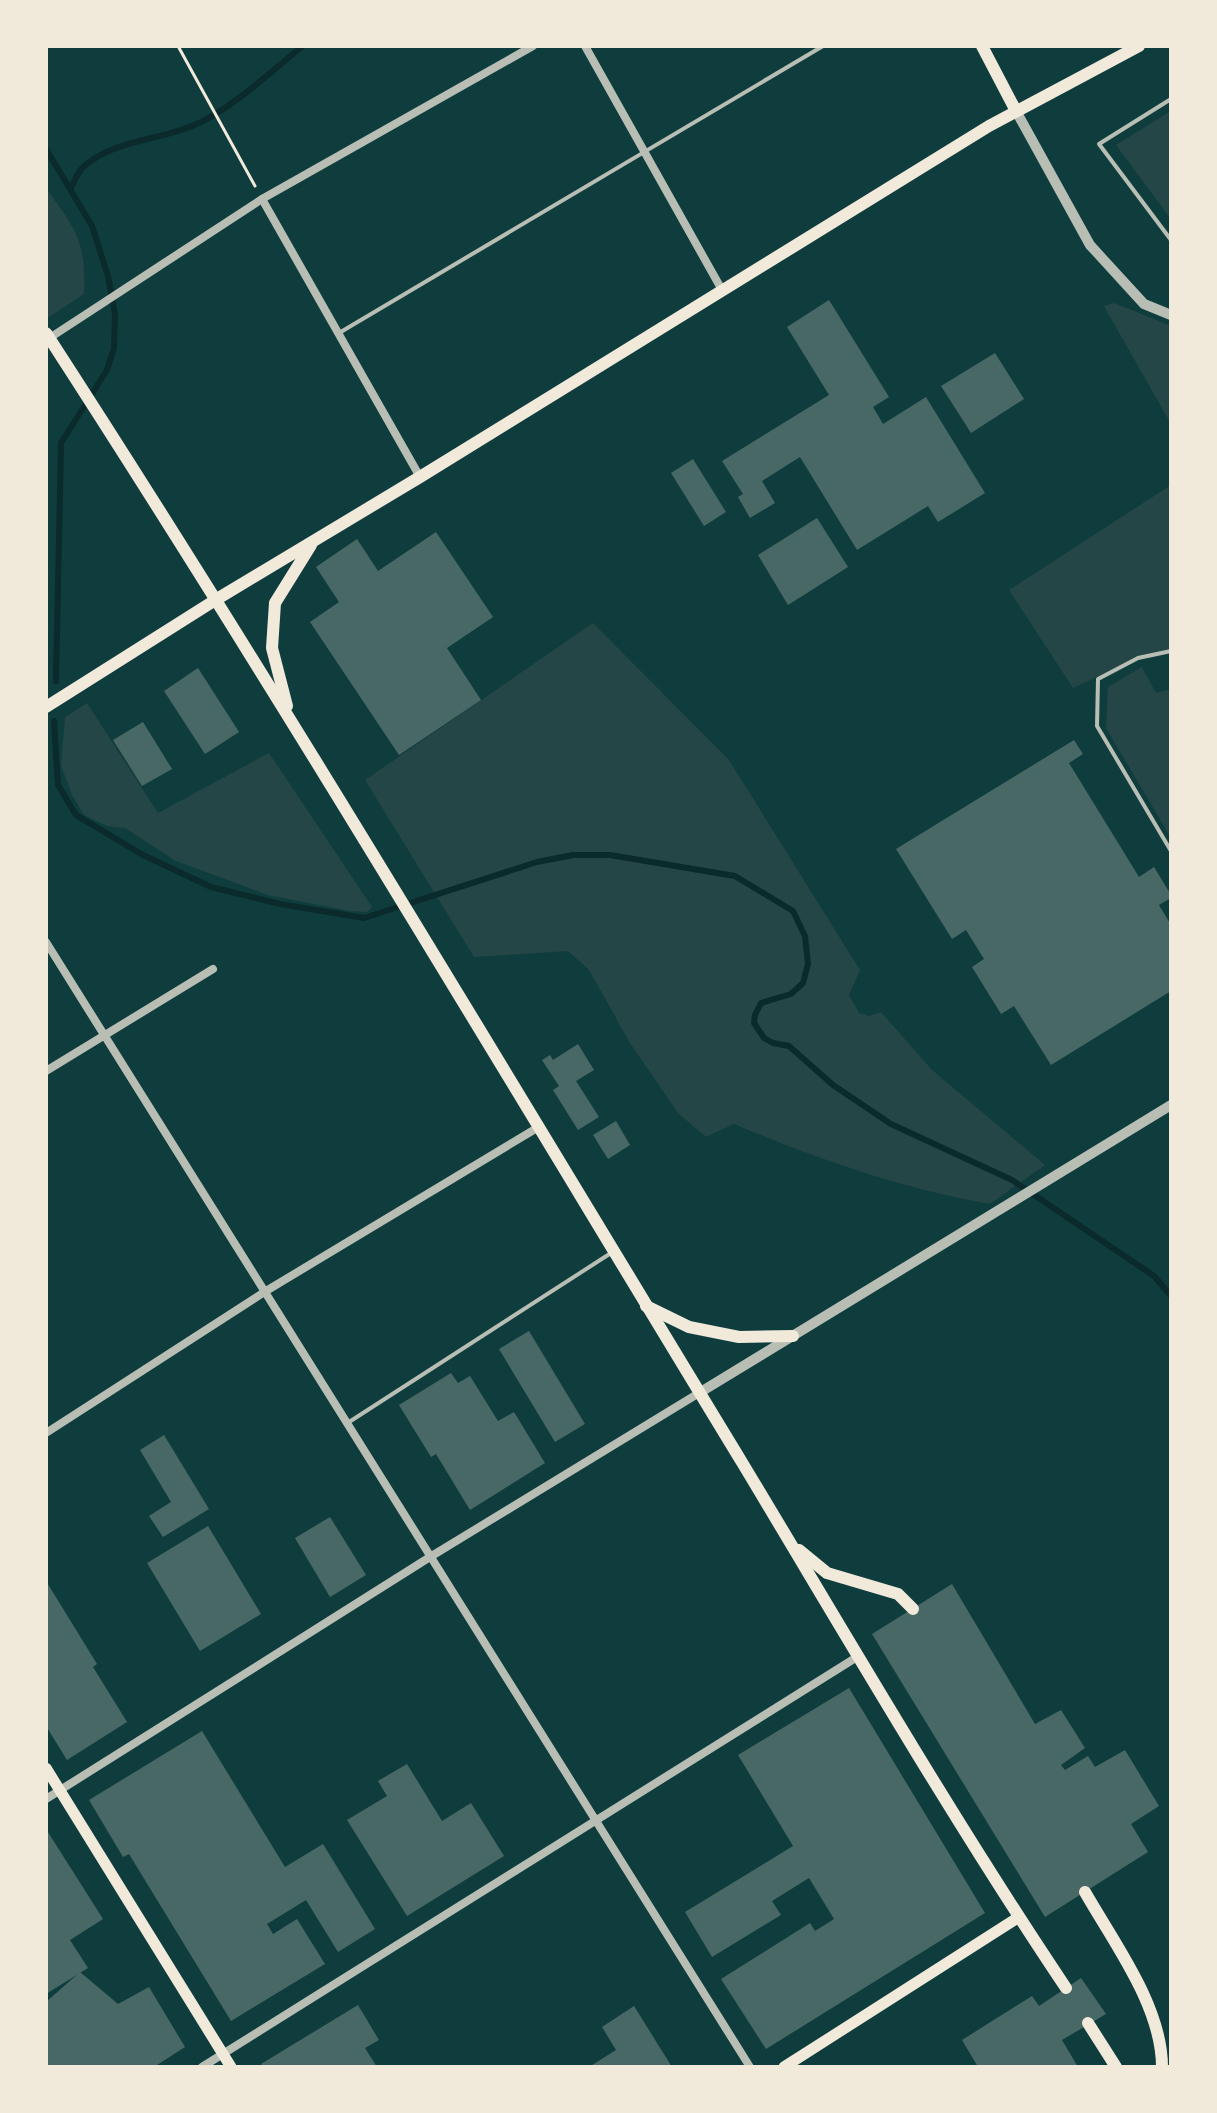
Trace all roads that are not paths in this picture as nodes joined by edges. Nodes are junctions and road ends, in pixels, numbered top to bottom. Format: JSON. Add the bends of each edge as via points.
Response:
{"nodes":[{"id":1,"x":533,"y":46,"type":"edge"},
{"id":2,"x":585,"y":46,"type":"edge"},
{"id":3,"x":823,"y":46,"type":"edge"},
{"id":4,"x":982,"y":46,"type":"edge"},
{"id":5,"x":1139,"y":46,"type":"edge"},
{"id":6,"x":1171,"y":99,"type":"edge"},
{"id":7,"x":1016,"y":111,"type":"junction"},
{"id":8,"x":645,"y":152,"type":"junction"},
{"id":9,"x":262,"y":199,"type":"junction"},
{"id":10,"x":1171,"y":240,"type":"edge"},
{"id":11,"x":722,"y":290,"type":"junction"},
{"id":12,"x":1171,"y":315,"type":"edge"},
{"id":13,"x":46,"y":333,"type":"edge"},
{"id":14,"x":339,"y":333,"type":"junction"},
{"id":15,"x":46,"y":340,"type":"edge"},
{"id":16,"x":420,"y":477,"type":"junction"},
{"id":17,"x":314,"y":541,"type":"junction"},
{"id":18,"x":217,"y":599,"type":"junction"},
{"id":19,"x":1170,"y":651,"type":"edge"},
{"id":20,"x":46,"y":707,"type":"edge"},
{"id":21,"x":291,"y":721,"type":"junction"},
{"id":22,"x":1171,"y":851,"type":"edge"},
{"id":23,"x":46,"y":942,"type":"edge"},
{"id":24,"x":213,"y":969,"type":"dead end"},
{"id":25,"x":104,"y":1034,"type":"junction"},
{"id":26,"x":46,"y":1071,"type":"edge"},
{"id":27,"x":1171,"y":1105,"type":"edge"},
{"id":28,"x":537,"y":1128,"type":"junction"},
{"id":29,"x":613,"y":1252,"type":"junction"},
{"id":30,"x":266,"y":1291,"type":"junction"},
{"id":31,"x":646,"y":1306,"type":"junction"},
{"id":32,"x":793,"y":1336,"type":"junction"},
{"id":33,"x":699,"y":1393,"type":"junction"},
{"id":34,"x":346,"y":1424,"type":"junction"},
{"id":35,"x":46,"y":1433,"type":"edge"},
{"id":36,"x":790,"y":1543,"type":"junction"},
{"id":37,"x":430,"y":1557,"type":"junction"},
{"id":38,"x":913,"y":1609,"type":"dead end"},
{"id":39,"x":857,"y":1657,"type":"junction"},
{"id":40,"x":46,"y":1768,"type":"edge"},
{"id":41,"x":60,"y":1790,"type":"junction"},
{"id":42,"x":46,"y":1799,"type":"edge"},
{"id":43,"x":596,"y":1820,"type":"junction"},
{"id":44,"x":1085,"y":1892,"type":"dead end"},
{"id":45,"x":1019,"y":1917,"type":"junction"},
{"id":46,"x":1066,"y":1988,"type":"dead end"},
{"id":47,"x":1088,"y":2023,"type":"dead end"},
{"id":48,"x":223,"y":2054,"type":"junction"},
{"id":49,"x":202,"y":2067,"type":"edge"},
{"id":50,"x":231,"y":2067,"type":"edge"},
{"id":51,"x":750,"y":2067,"type":"edge"},
{"id":52,"x":784,"y":2067,"type":"edge"},
{"id":53,"x":1116,"y":2067,"type":"edge"},
{"id":54,"x":1162,"y":2067,"type":"edge"}],
"edges":[{"from":1,"to":9,"type":"street"},
{"from":2,"to":8,"type":"street"},
{"from":3,"to":8,"type":"lane"},
{"from":4,"to":7,"type":"main road"},
{"from":5,"to":7,"type":"main road"},
{"from":6,"to":10,"type":"lane","via":[[1099,144]]},
{"from":7,"to":11,"type":"main road"},
{"from":7,"to":12,"type":"street","via":[[1090,245],[1144,304]]},
{"from":8,"to":11,"type":"street"},
{"from":8,"to":14,"type":"lane"},
{"from":9,"to":14,"type":"street"},
{"from":9,"to":15,"type":"street"},
{"from":11,"to":16,"type":"main road"},
{"from":13,"to":18,"type":"main road"},
{"from":14,"to":16,"type":"street"},
{"from":16,"to":17,"type":"main road"},
{"from":17,"to":18,"type":"main road"},
{"from":17,"to":21,"type":"main road","via":[[275,603],[272,648]]},
{"from":18,"to":20,"type":"main road"},
{"from":18,"to":21,"type":"main road"},
{"from":19,"to":22,"type":"lane","via":[[1138,658],[1098,679],[1097,726]]},
{"from":21,"to":28,"type":"main road"},
{"from":23,"to":25,"type":"street"},
{"from":24,"to":25,"type":"street"},
{"from":25,"to":26,"type":"street"},
{"from":25,"to":30,"type":"street"},
{"from":27,"to":32,"type":"street"},
{"from":28,"to":29,"type":"main road"},
{"from":28,"to":30,"type":"street"},
{"from":29,"to":31,"type":"main road"},
{"from":29,"to":34,"type":"lane"},
{"from":30,"to":34,"type":"street"},
{"from":30,"to":35,"type":"street"},
{"from":31,"to":32,"type":"main road","via":[[689,1327],[739,1337]]},
{"from":31,"to":33,"type":"main road"},
{"from":32,"to":33,"type":"street"},
{"from":33,"to":36,"type":"main road"},
{"from":33,"to":37,"type":"street"},
{"from":34,"to":37,"type":"street"},
{"from":36,"to":38,"type":"main road","via":[[827,1573],[898,1594]]},
{"from":36,"to":39,"type":"main road"},
{"from":37,"to":41,"type":"street"},
{"from":37,"to":43,"type":"street"},
{"from":39,"to":43,"type":"street"},
{"from":39,"to":45,"type":"main road"},
{"from":40,"to":41,"type":"main road"},
{"from":41,"to":42,"type":"street"},
{"from":41,"to":48,"type":"main road"},
{"from":43,"to":48,"type":"street"},
{"from":43,"to":51,"type":"street"},
{"from":44,"to":54,"type":"main road","via":[[1151,2010]]},
{"from":45,"to":46,"type":"main road"},
{"from":45,"to":52,"type":"main road"},
{"from":47,"to":53,"type":"main road"},
{"from":48,"to":49,"type":"street"},
{"from":48,"to":50,"type":"main road"}]}
